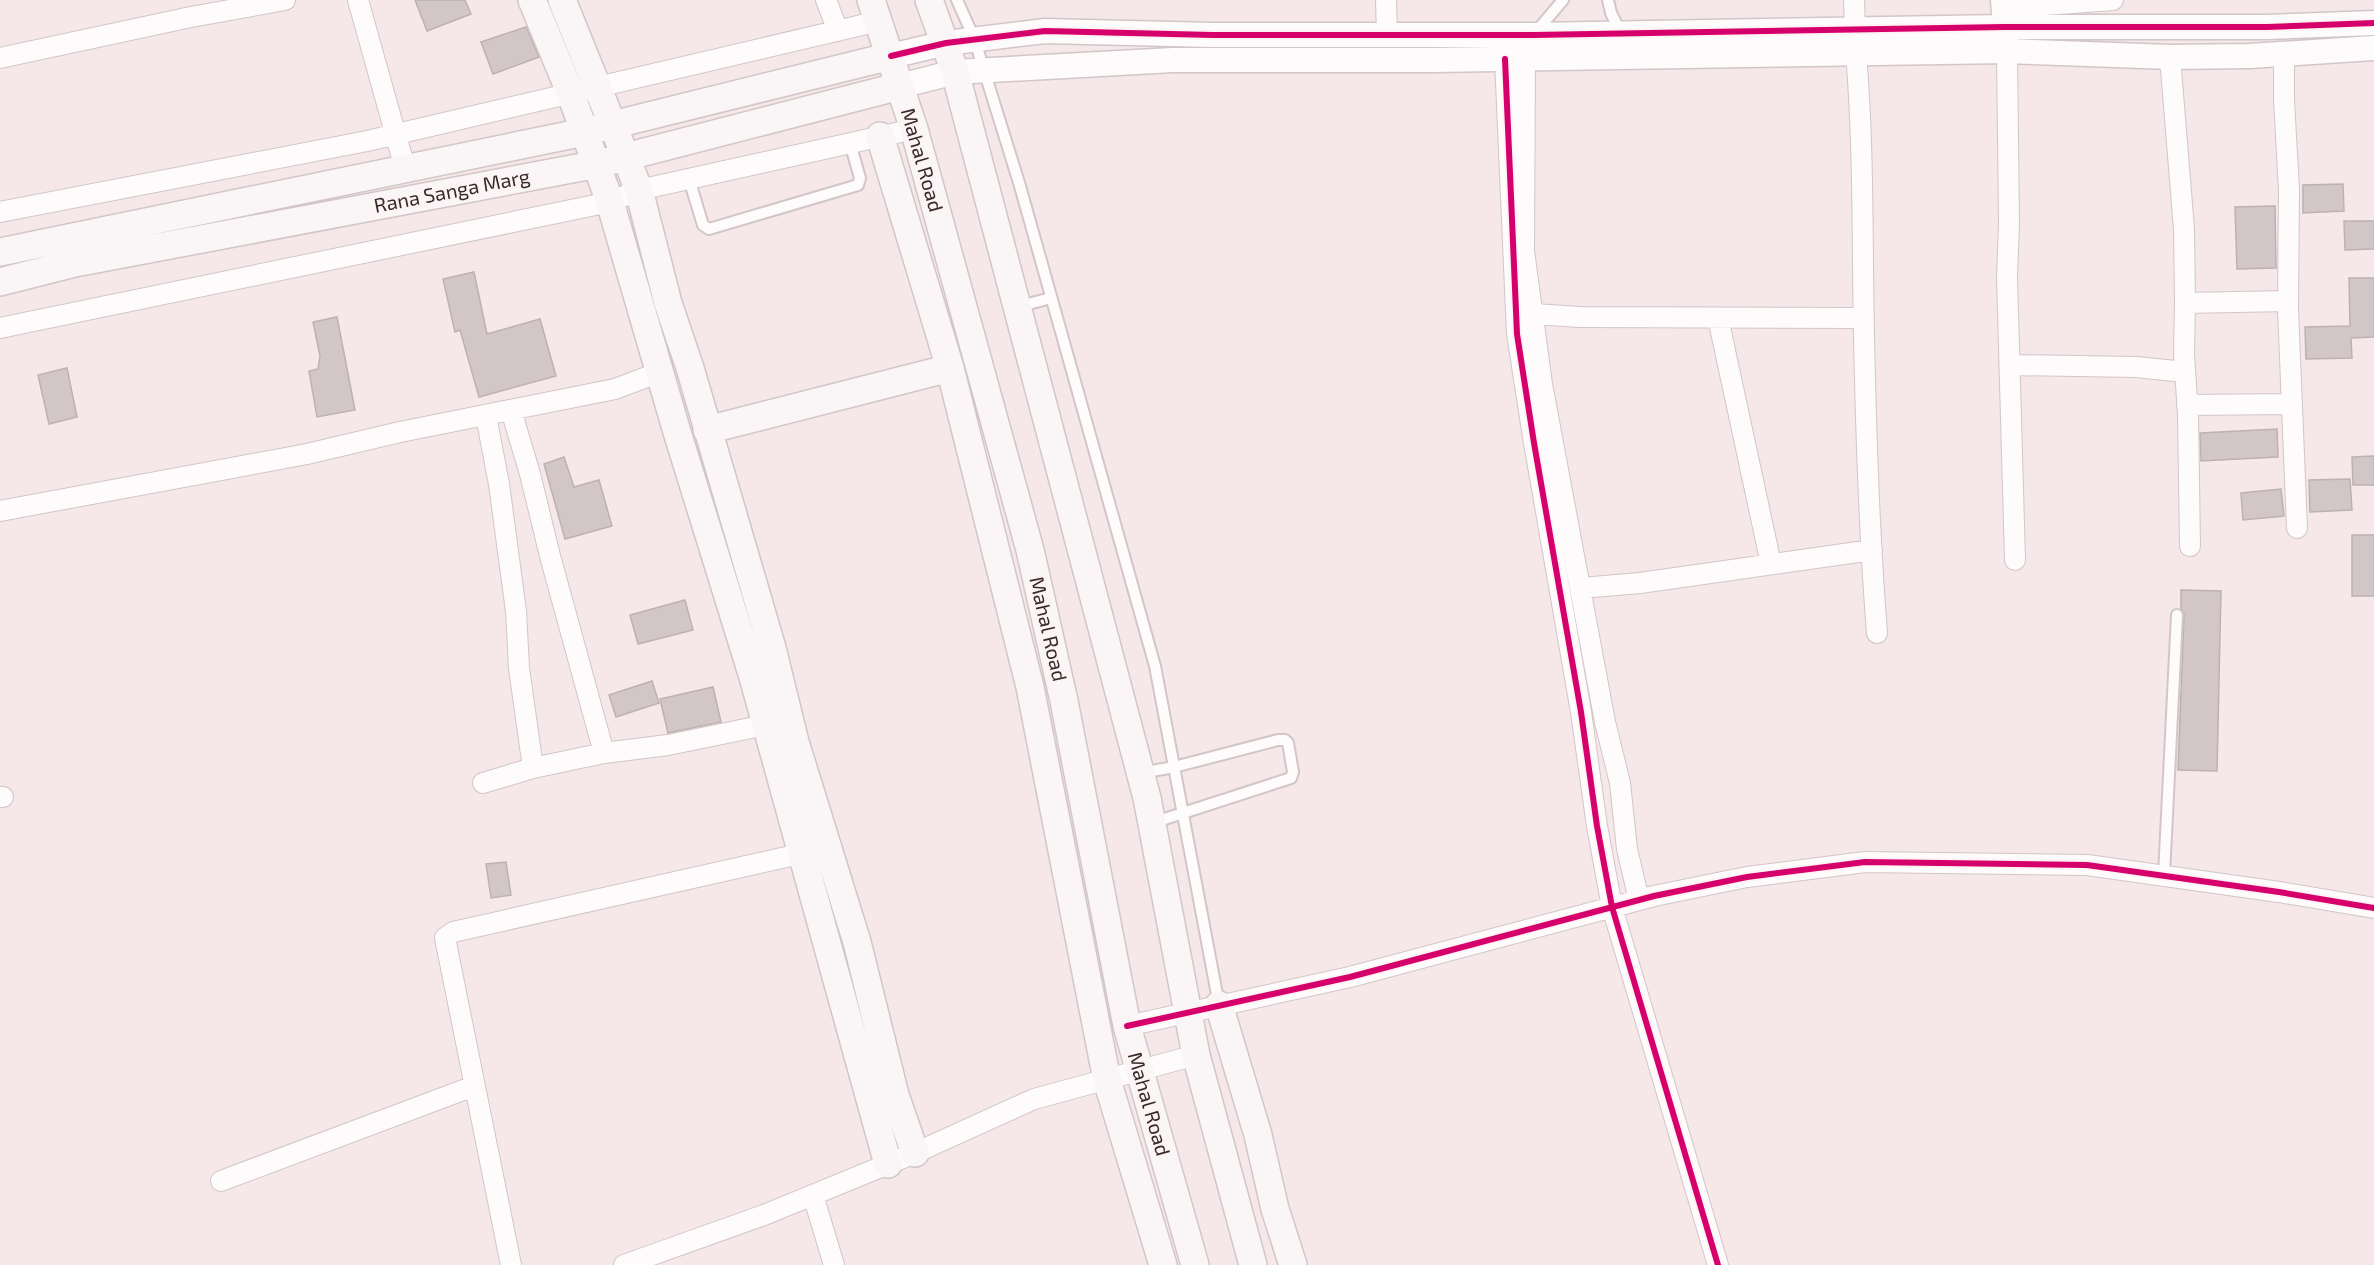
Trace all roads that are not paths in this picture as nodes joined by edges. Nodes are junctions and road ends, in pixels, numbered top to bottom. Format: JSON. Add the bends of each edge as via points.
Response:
{"nodes":[{"id":1,"x":285,"y":0,"type":"edge"},
{"id":2,"x":358,"y":0,"type":"edge"},
{"id":3,"x":532,"y":0,"type":"edge"},
{"id":4,"x":562,"y":0,"type":"edge"},
{"id":5,"x":826,"y":0,"type":"edge"},
{"id":6,"x":929,"y":0,"type":"edge"},
{"id":7,"x":957,"y":0,"type":"edge"},
{"id":8,"x":1386,"y":0,"type":"edge"},
{"id":9,"x":1563,"y":0,"type":"edge"},
{"id":10,"x":1608,"y":0,"type":"edge"},
{"id":11,"x":1854,"y":0,"type":"edge"},
{"id":12,"x":2113,"y":0,"type":"edge"},
{"id":13,"x":188,"y":8,"type":"edge"},
{"id":14,"x":875,"y":11,"type":"edge"},
{"id":15,"x":2003,"y":12,"type":"edge"},
{"id":16,"x":2374,"y":23,"type":"edge"},
{"id":17,"x":1855,"y":29,"type":"junction"},
{"id":18,"x":838,"y":31,"type":"junction"},
{"id":19,"x":1621,"y":33,"type":"junction"},
{"id":20,"x":1387,"y":35,"type":"junction"},
{"id":21,"x":1533,"y":35,"type":"junction"},
{"id":22,"x":974,"y":38,"type":"junction"},
{"id":23,"x":946,"y":43,"type":"junction"},
{"id":24,"x":2374,"y":48,"type":"edge"},
{"id":25,"x":2007,"y":51,"type":"junction"},
{"id":26,"x":1856,"y":54,"type":"junction"},
{"id":27,"x":2284,"y":54,"type":"junction"},
{"id":28,"x":891,"y":56,"type":"junction"},
{"id":29,"x":2170,"y":57,"type":"junction"},
{"id":30,"x":0,"y":58,"type":"edge"},
{"id":31,"x":1515,"y":59,"type":"junction"},
{"id":32,"x":984,"y":70,"type":"junction"},
{"id":33,"x":955,"y":72,"type":"junction"},
{"id":34,"x":596,"y":86,"type":"junction"},
{"id":35,"x":900,"y":86,"type":"junction"},
{"id":36,"x":570,"y":92,"type":"junction"},
{"id":37,"x":612,"y":125,"type":"junction"},
{"id":38,"x":914,"y":129,"type":"junction"},
{"id":39,"x":584,"y":132,"type":"junction"},
{"id":40,"x":395,"y":134,"type":"junction"},
{"id":41,"x":880,"y":136,"type":"junction"},
{"id":42,"x":850,"y":143,"type":"junction"},
{"id":43,"x":625,"y":157,"type":"junction"},
{"id":44,"x":597,"y":164,"type":"junction"},
{"id":45,"x":405,"y":168,"type":"junction"},
{"id":46,"x":689,"y":179,"type":"junction"},
{"id":47,"x":639,"y":190,"type":"junction"},
{"id":48,"x":610,"y":202,"type":"junction"},
{"id":49,"x":0,"y":212,"type":"edge"},
{"id":50,"x":0,"y":252,"type":"edge"},
{"id":51,"x":0,"y":282,"type":"edge"},
{"id":52,"x":1051,"y":298,"type":"junction"},
{"id":53,"x":2288,"y":301,"type":"junction"},
{"id":54,"x":2185,"y":303,"type":"junction"},
{"id":55,"x":1017,"y":307,"type":"junction"},
{"id":56,"x":1534,"y":314,"type":"junction"},
{"id":57,"x":1718,"y":318,"type":"junction"},
{"id":58,"x":1864,"y":318,"type":"junction"},
{"id":59,"x":0,"y":327,"type":"edge"},
{"id":60,"x":2010,"y":365,"type":"junction"},
{"id":61,"x":950,"y":368,"type":"junction"},
{"id":62,"x":660,"y":372,"type":"junction"},
{"id":63,"x":2185,"y":372,"type":"junction"},
{"id":64,"x":2291,"y":404,"type":"junction"},
{"id":65,"x":2187,"y":405,"type":"junction"},
{"id":66,"x":511,"y":410,"type":"junction"},
{"id":67,"x":486,"y":416,"type":"junction"},
{"id":68,"x":707,"y":430,"type":"junction"},
{"id":69,"x":1018,"y":510,"type":"junction"},
{"id":70,"x":0,"y":511,"type":"edge"},
{"id":71,"x":987,"y":518,"type":"junction"},
{"id":72,"x":2298,"y":528,"type":"dead end"},
{"id":73,"x":2190,"y":546,"type":"dead end"},
{"id":74,"x":1872,"y":550,"type":"junction"},
{"id":75,"x":2014,"y":560,"type":"dead end"},
{"id":76,"x":1771,"y":564,"type":"junction"},
{"id":77,"x":1581,"y":588,"type":"junction"},
{"id":78,"x":2177,"y":615,"type":"dead end"},
{"id":79,"x":1877,"y":633,"type":"dead end"},
{"id":80,"x":765,"y":725,"type":"junction"},
{"id":81,"x":604,"y":753,"type":"junction"},
{"id":82,"x":1174,"y":767,"type":"junction"},
{"id":83,"x":533,"y":768,"type":"junction"},
{"id":84,"x":1141,"y":773,"type":"junction"},
{"id":85,"x":483,"y":783,"type":"dead end"},
{"id":86,"x":1182,"y":814,"type":"junction"},
{"id":87,"x":1152,"y":823,"type":"junction"},
{"id":88,"x":804,"y":853,"type":"junction"},
{"id":89,"x":2164,"y":875,"type":"junction"},
{"id":90,"x":1639,"y":900,"type":"junction"},
{"id":91,"x":1612,"y":907,"type":"junction"},
{"id":92,"x":2374,"y":908,"type":"edge"},
{"id":93,"x":1219,"y":1005,"type":"junction"},
{"id":94,"x":1187,"y":1011,"type":"junction"},
{"id":95,"x":1127,"y":1026,"type":"junction"},
{"id":96,"x":1196,"y":1054,"type":"junction"},
{"id":97,"x":1140,"y":1070,"type":"junction"},
{"id":98,"x":1107,"y":1080,"type":"junction"},
{"id":99,"x":474,"y":1086,"type":"junction"},
{"id":100,"x":915,"y":1153,"type":"junction"},
{"id":101,"x":888,"y":1164,"type":"junction"},
{"id":102,"x":221,"y":1181,"type":"dead end"},
{"id":103,"x":813,"y":1195,"type":"junction"},
{"id":104,"x":512,"y":1265,"type":"edge"},
{"id":105,"x":624,"y":1265,"type":"edge"},
{"id":106,"x":834,"y":1265,"type":"edge"},
{"id":107,"x":1163,"y":1265,"type":"edge"},
{"id":108,"x":1195,"y":1265,"type":"edge"},
{"id":109,"x":1253,"y":1265,"type":"edge"},
{"id":110,"x":1293,"y":1265,"type":"edge"},
{"id":111,"x":1718,"y":1265,"type":"edge"}],
"edges":[{"from":1,"to":13,"type":"street"},
{"from":2,"to":40,"type":"street"},
{"from":3,"to":36,"type":"main road"},
{"from":4,"to":34,"type":"main road"},
{"from":5,"to":18,"type":"street"},
{"from":6,"to":23,"type":"main road"},
{"from":7,"to":22,"type":"lane"},
{"from":8,"to":20,"type":"street"},
{"from":9,"to":21,"type":"lane"},
{"from":10,"to":19,"type":"lane"},
{"from":11,"to":17,"type":"street"},
{"from":12,"to":15,"type":"street"},
{"from":13,"to":30,"type":"street"},
{"from":14,"to":18,"type":"street"},
{"from":14,"to":28,"type":"main road","name":"Mahal Road"},
{"from":15,"to":16,"type":"street","via":[[2267,27]]},
{"from":15,"to":17,"type":"street"},
{"from":15,"to":25,"type":"street"},
{"from":17,"to":19,"type":"street"},
{"from":18,"to":34,"type":"street"},
{"from":19,"to":21,"type":"street"},
{"from":20,"to":21,"type":"street"},
{"from":20,"to":22,"type":"street","via":[[1045,31]]},
{"from":22,"to":23,"type":"street"},
{"from":22,"to":32,"type":"lane"},
{"from":23,"to":28,"type":"street"},
{"from":23,"to":33,"type":"main road"},
{"from":24,"to":27,"type":"street"},
{"from":25,"to":26,"type":"street"},
{"from":25,"to":29,"type":"street"},
{"from":25,"to":60,"type":"street"},
{"from":26,"to":31,"type":"street"},
{"from":26,"to":58,"type":"street","via":[[1862,122]]},
{"from":27,"to":29,"type":"street"},
{"from":27,"to":53,"type":"street"},
{"from":28,"to":35,"type":"main road","name":"Mahal Road"},
{"from":28,"to":37,"type":"main road","name":"Rana Sanga Marg"},
{"from":29,"to":54,"type":"street","via":[[2184,229]]},
{"from":31,"to":32,"type":"street","via":[[1173,60]]},
{"from":31,"to":56,"type":"street","via":[[1524,251]]},
{"from":31,"to":91,"type":"street","via":[[1517,334]]},
{"from":32,"to":33,"type":"street"},
{"from":32,"to":52,"type":"lane"},
{"from":33,"to":35,"type":"street"},
{"from":33,"to":55,"type":"main road"},
{"from":34,"to":36,"type":"street"},
{"from":34,"to":37,"type":"main road"},
{"from":35,"to":38,"type":"main road","name":"Mahal Road"},
{"from":35,"to":43,"type":"main road","name":"Rana Sanga Marg"},
{"from":36,"to":39,"type":"main road"},
{"from":36,"to":40,"type":"street"},
{"from":37,"to":39,"type":"main road","name":"Rana Sanga Marg"},
{"from":37,"to":43,"type":"main road"},
{"from":38,"to":41,"type":"street"},
{"from":38,"to":69,"type":"main road","name":"Mahal Road"},
{"from":39,"to":44,"type":"main road"},
{"from":39,"to":45,"type":"main road","name":"Rana Sanga Marg"},
{"from":40,"to":45,"type":"street"},
{"from":40,"to":49,"type":"street"},
{"from":41,"to":42,"type":"street"},
{"from":41,"to":61,"type":"main road"},
{"from":42,"to":46,"type":"street"},
{"from":42,"to":46,"type":"lane","via":[[860,178],[858,185],[709,229],[703,225]]},
{"from":43,"to":44,"type":"main road","name":"Rana Sanga Marg"},
{"from":43,"to":47,"type":"main road"},
{"from":44,"to":48,"type":"main road"},
{"from":44,"to":51,"type":"main road","name":"Rana Sanga Marg","via":[[75,263]]},
{"from":45,"to":50,"type":"main road","name":"Rana Sanga Marg"},
{"from":46,"to":47,"type":"street"},
{"from":47,"to":48,"type":"street"},
{"from":47,"to":68,"type":"main road"},
{"from":48,"to":59,"type":"street"},
{"from":48,"to":62,"type":"main road"},
{"from":52,"to":55,"type":"lane"},
{"from":52,"to":82,"type":"lane","via":[[1155,666]]},
{"from":53,"to":54,"type":"street"},
{"from":53,"to":64,"type":"street"},
{"from":54,"to":63,"type":"street"},
{"from":55,"to":84,"type":"main road"},
{"from":56,"to":57,"type":"street"},
{"from":56,"to":77,"type":"street","via":[[1544,395]]},
{"from":57,"to":58,"type":"street"},
{"from":57,"to":76,"type":"street"},
{"from":58,"to":74,"type":"street"},
{"from":60,"to":63,"type":"street","via":[[2136,367]]},
{"from":60,"to":75,"type":"street"},
{"from":61,"to":68,"type":"main road"},
{"from":61,"to":71,"type":"main road"},
{"from":62,"to":66,"type":"street","via":[[615,388]]},
{"from":62,"to":80,"type":"main road"},
{"from":63,"to":65,"type":"street"},
{"from":64,"to":65,"type":"street"},
{"from":64,"to":72,"type":"street"},
{"from":65,"to":73,"type":"street"},
{"from":66,"to":67,"type":"street"},
{"from":66,"to":81,"type":"street"},
{"from":67,"to":70,"type":"street"},
{"from":67,"to":83,"type":"street","via":[[516,610]]},
{"from":68,"to":100,"type":"main road","via":[[772,648],[795,742],[857,942],[895,1095]]},
{"from":69,"to":71,"type":"main road"},
{"from":69,"to":95,"type":"main road","name":"Mahal Road","via":[[1064,701]]},
{"from":71,"to":98,"type":"main road","via":[[1030,687]]},
{"from":74,"to":76,"type":"street"},
{"from":74,"to":79,"type":"street"},
{"from":76,"to":77,"type":"street"},
{"from":77,"to":90,"type":"street"},
{"from":78,"to":89,"type":"lane"},
{"from":80,"to":81,"type":"street","via":[[668,745]]},
{"from":80,"to":88,"type":"main road"},
{"from":81,"to":83,"type":"street"},
{"from":82,"to":84,"type":"lane"},
{"from":82,"to":86,"type":"lane"},
{"from":82,"to":86,"type":"lane","via":[[1278,740],[1288,743],[1291,778]]},
{"from":83,"to":85,"type":"street"},
{"from":84,"to":87,"type":"main road"},
{"from":86,"to":87,"type":"lane"},
{"from":86,"to":93,"type":"lane"},
{"from":87,"to":94,"type":"main road"},
{"from":88,"to":99,"type":"street","via":[[453,932],[445,938]]},
{"from":88,"to":101,"type":"main road"},
{"from":89,"to":90,"type":"street","via":[[2087,865],[1865,862],[1747,877]]},
{"from":89,"to":92,"type":"street"},
{"from":90,"to":91,"type":"street"},
{"from":91,"to":93,"type":"street","via":[[1350,977]]},
{"from":91,"to":111,"type":"street"},
{"from":93,"to":94,"type":"street"},
{"from":93,"to":110,"type":"main road"},
{"from":94,"to":95,"type":"street"},
{"from":94,"to":96,"type":"main road"},
{"from":95,"to":97,"type":"main road","name":"Mahal Road"},
{"from":96,"to":97,"type":"street"},
{"from":96,"to":109,"type":"main road"},
{"from":97,"to":98,"type":"street"},
{"from":97,"to":108,"type":"main road","name":"Mahal Road"},
{"from":98,"to":100,"type":"street","via":[[1034,1099]]},
{"from":98,"to":107,"type":"main road"},
{"from":99,"to":102,"type":"street"},
{"from":99,"to":104,"type":"street"},
{"from":100,"to":101,"type":"street"},
{"from":101,"to":103,"type":"street"},
{"from":103,"to":105,"type":"street"},
{"from":103,"to":106,"type":"street"}]}
